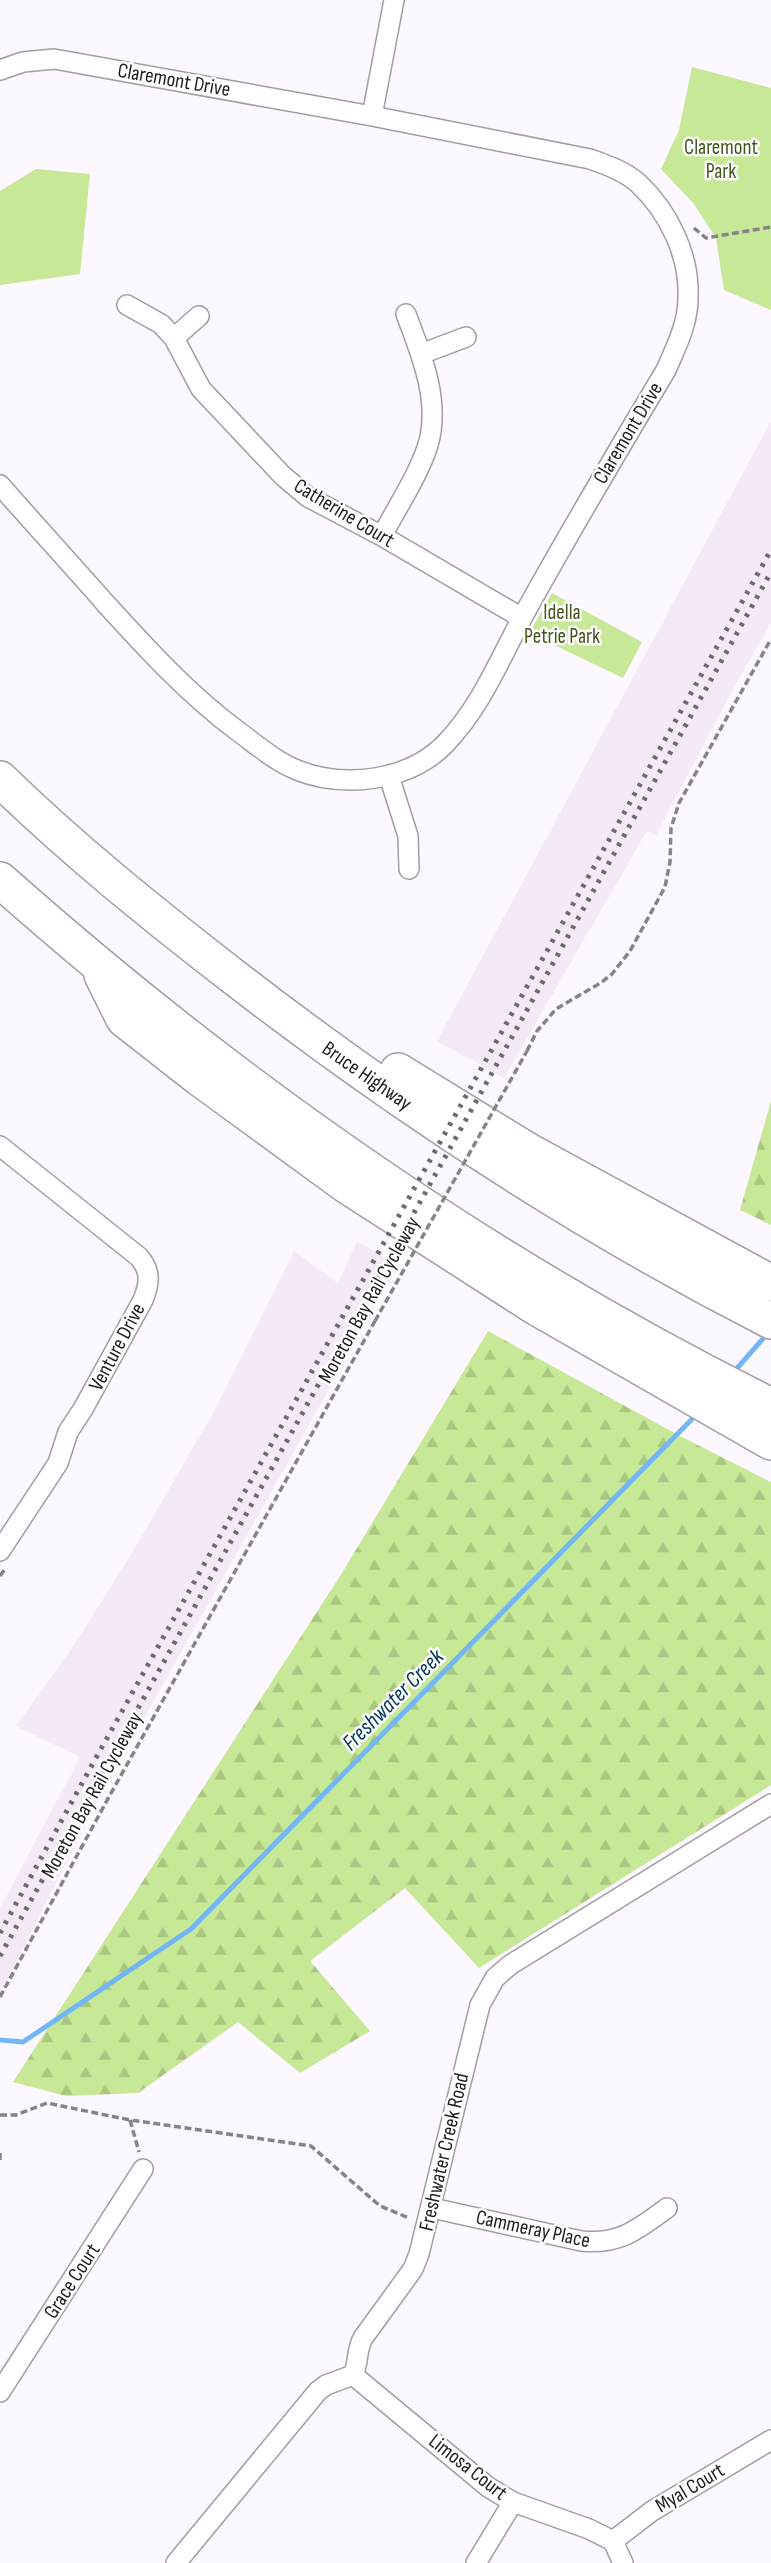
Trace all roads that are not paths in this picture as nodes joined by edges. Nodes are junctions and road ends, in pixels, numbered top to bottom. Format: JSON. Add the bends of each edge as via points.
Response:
{"nodes":[{"id":1,"x":394,"y":0,"type":"edge"},
{"id":2,"x":0,"y":70,"type":"edge"},
{"id":3,"x":372,"y":116,"type":"junction"},
{"id":4,"x":127,"y":305,"type":"dead end"},
{"id":5,"x":406,"y":314,"type":"dead end"},
{"id":6,"x":199,"y":316,"type":"dead end"},
{"id":7,"x":466,"y":337,"type":"dead end"},
{"id":8,"x":174,"y":338,"type":"junction"},
{"id":9,"x":421,"y":354,"type":"junction"},
{"id":10,"x":0,"y":485,"type":"edge"},
{"id":11,"x":382,"y":536,"type":"junction"},
{"id":12,"x":522,"y":618,"type":"junction"},
{"id":13,"x":389,"y":776,"type":"junction"},
{"id":14,"x":0,"y":779,"type":"edge"},
{"id":15,"x":409,"y":869,"type":"dead end"},
{"id":16,"x":0,"y":880,"type":"edge"},
{"id":17,"x":311,"y":1037,"type":"junction"},
{"id":18,"x":0,"y":1146,"type":"edge"},
{"id":19,"x":771,"y":1283,"type":"edge"},
{"id":20,"x":771,"y":1321,"type":"edge"},
{"id":21,"x":765,"y":1421,"type":"edge"},
{"id":22,"x":4,"y":1558,"type":"edge"},
{"id":23,"x":771,"y":1804,"type":"edge"},
{"id":24,"x":143,"y":2169,"type":"road end"},
{"id":25,"x":667,"y":2208,"type":"dead end"},
{"id":26,"x":430,"y":2215,"type":"junction"},
{"id":27,"x":353,"y":2375,"type":"junction"},
{"id":28,"x":0,"y":2392,"type":"edge"},
{"id":29,"x":771,"y":2441,"type":"edge"},
{"id":30,"x":513,"y":2502,"type":"junction"},
{"id":31,"x":613,"y":2540,"type":"junction"},
{"id":32,"x":176,"y":2563,"type":"edge"},
{"id":33,"x":476,"y":2563,"type":"edge"},
{"id":34,"x":623,"y":2563,"type":"edge"}],
"edges":[{"from":1,"to":3,"type":"street"},
{"from":2,"to":3,"type":"street","name":"Claremont Drive","via":[[54,59]]},
{"from":3,"to":12,"type":"street","name":"Claremont Drive","via":[[613,167],[637,182],[660,209],[686,268],[688,300],[682,334],[666,370]]},
{"from":4,"to":8,"type":"street","name":"Catherine Court","via":[[162,324]]},
{"from":5,"to":9,"type":"street"},
{"from":6,"to":8,"type":"street"},
{"from":7,"to":9,"type":"street"},
{"from":8,"to":11,"type":"street","name":"Catherine Court","via":[[201,389],[283,476],[308,497]]},
{"from":9,"to":11,"type":"street","via":[[429,385],[428,443]]},
{"from":10,"to":13,"type":"street","name":"Claremont Drive","via":[[151,654],[218,717],[298,771],[346,780]]},
{"from":11,"to":12,"type":"street","name":"Catherine Court"},
{"from":12,"to":13,"type":"street","name":"Claremont Drive","via":[[463,723],[421,763]]},
{"from":13,"to":15,"type":"street","via":[[408,836]]},
{"from":14,"to":17,"type":"highway","name":"Bruce Highway","via":[[126,891]]},
{"from":16,"to":21,"type":"highway","via":[[97,966],[275,1103],[644,1354]]},
{"from":17,"to":19,"type":"highway","via":[[347,1035],[497,1133]]},
{"from":17,"to":20,"type":"highway","name":"Bruce Highway","via":[[433,1124],[576,1214]]},
{"from":18,"to":22,"type":"street","name":"Venture Drive","via":[[139,1257],[150,1282]]},
{"from":23,"to":26,"type":"street","name":"Freshwater Creek Road","via":[[495,1978],[480,2006]]},
{"from":24,"to":28,"type":"street","name":"Grace Court"},
{"from":25,"to":26,"type":"street","name":"Cammeray Place","via":[[638,2230],[601,2243]]},
{"from":26,"to":27,"type":"street","name":"Freshwater Creek Road","via":[[412,2269],[359,2346]]},
{"from":27,"to":30,"type":"street","name":"Limosa Court","via":[[488,2487]]},
{"from":27,"to":32,"type":"street","via":[[317,2391]]},
{"from":29,"to":31,"type":"street","name":"Myal Court","via":[[652,2511]]},
{"from":30,"to":31,"type":"street","name":"Limosa Court"},
{"from":30,"to":33,"type":"street"},
{"from":31,"to":34,"type":"street"}]}
